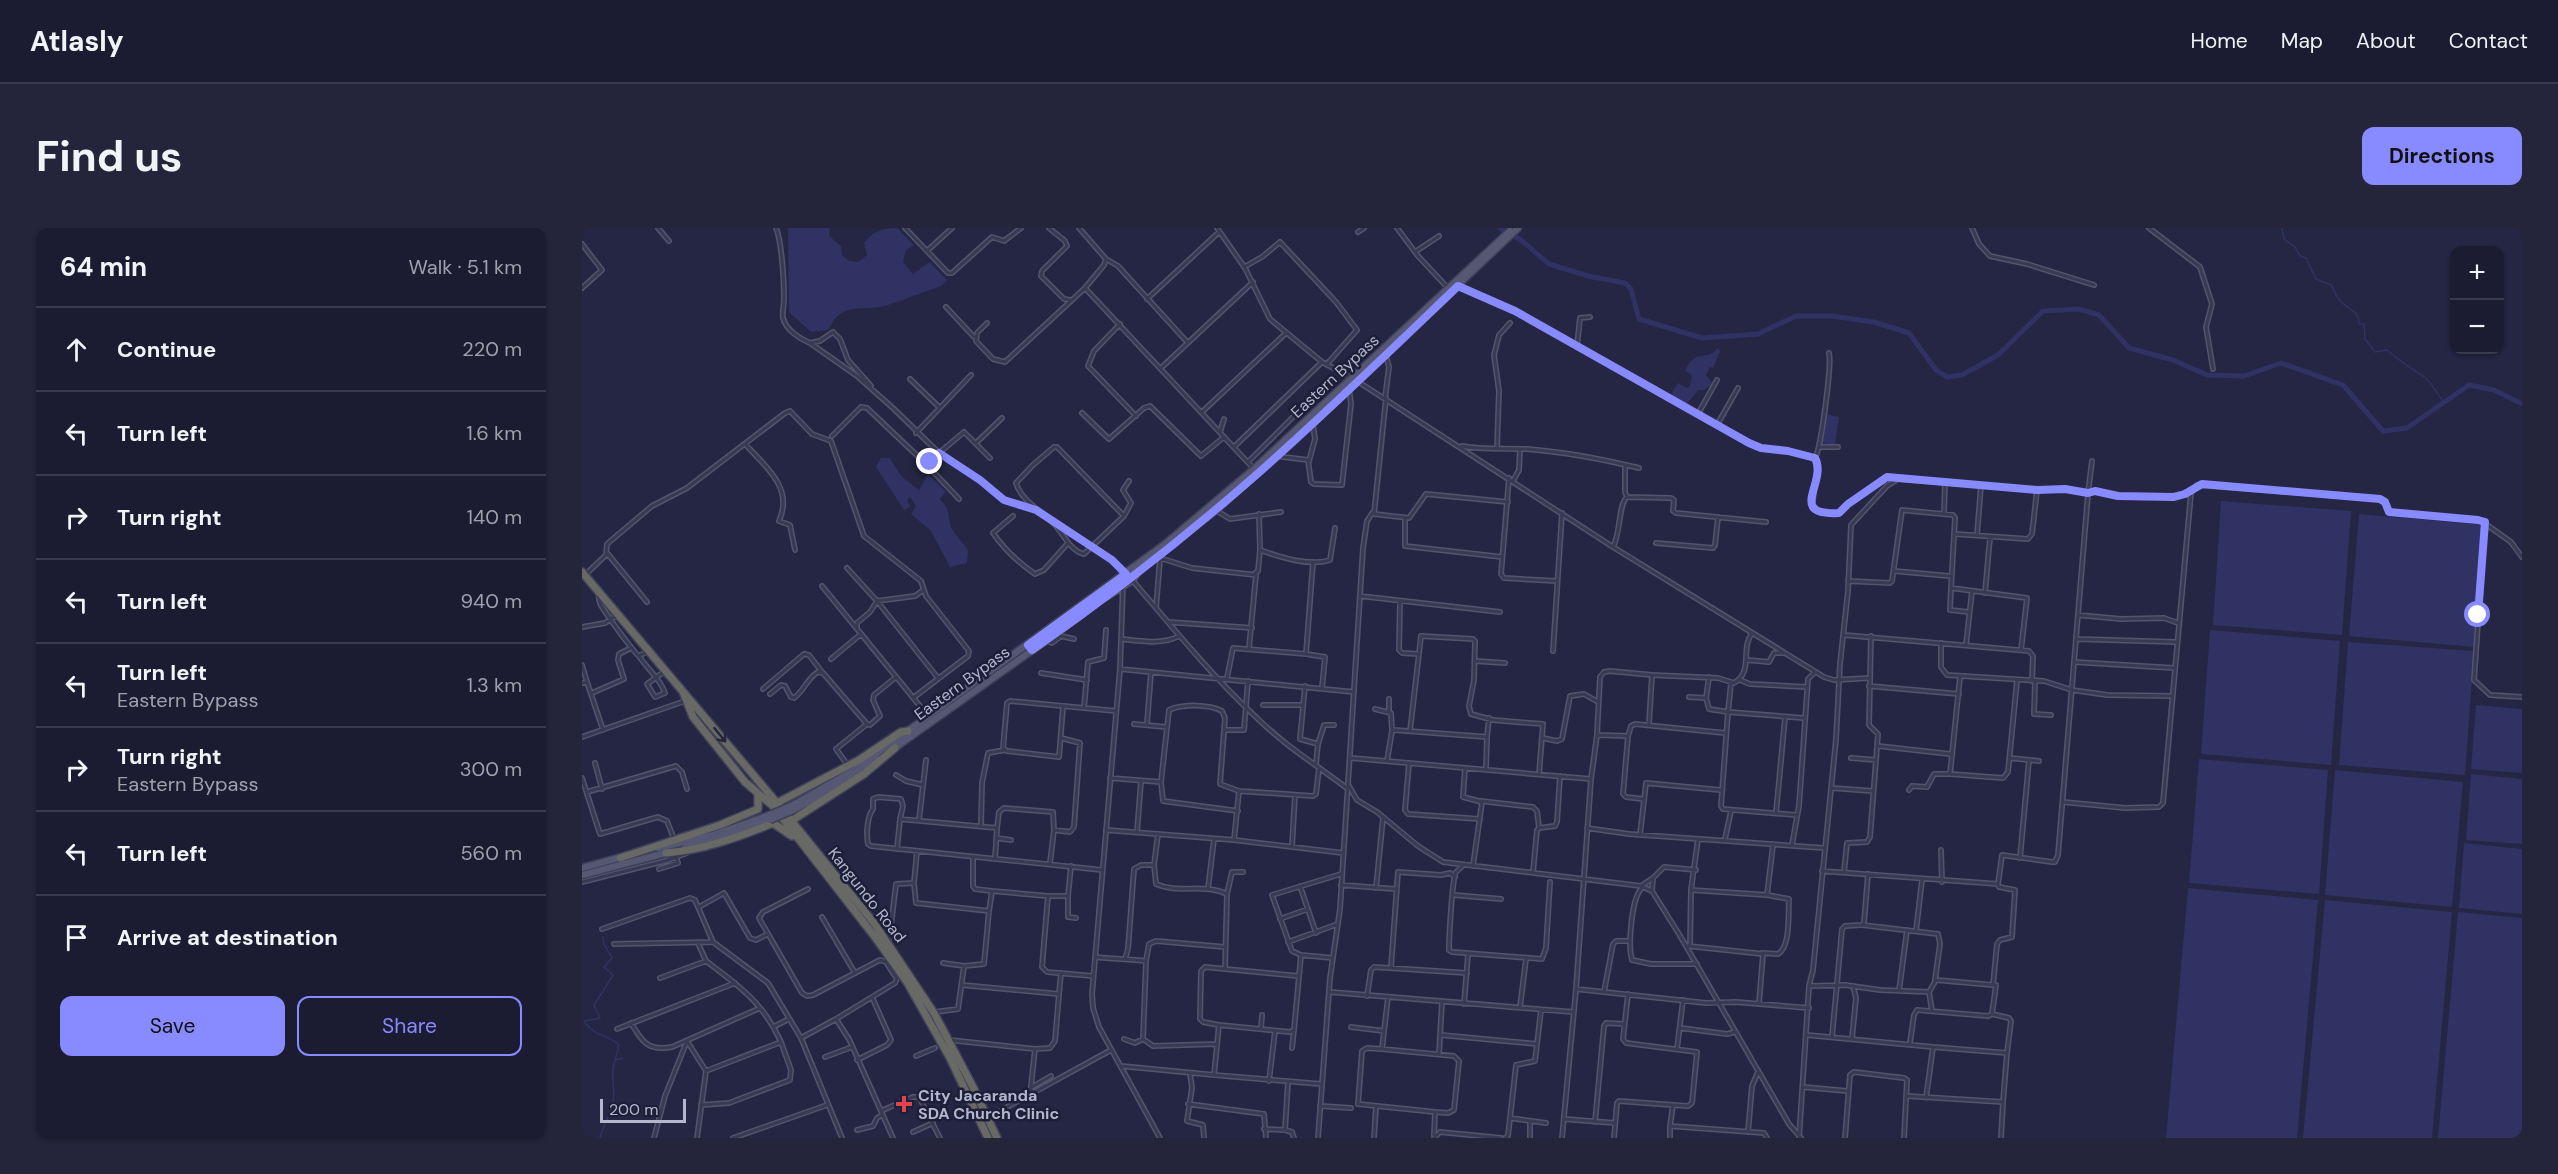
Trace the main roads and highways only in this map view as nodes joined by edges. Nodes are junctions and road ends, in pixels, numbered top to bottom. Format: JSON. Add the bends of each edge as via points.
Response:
{"nodes":[{"id":1,"x":1513,"y":228,"type":"edge"},
{"id":2,"x":1518,"y":228,"type":"edge"},
{"id":3,"x":1502,"y":241,"type":"junction"},
{"id":4,"x":1355,"y":379,"type":"junction"},
{"id":5,"x":583,"y":574,"type":"edge"},
{"id":6,"x":1030,"y":648,"type":"junction"},
{"id":7,"x":683,"y":690,"type":"junction"},
{"id":8,"x":908,"y":731,"type":"joint"},
{"id":9,"x":895,"y":748,"type":"junction"},
{"id":10,"x":736,"y":756,"type":"junction"},
{"id":11,"x":730,"y":762,"type":"junction"},
{"id":12,"x":852,"y":770,"type":"junction"},
{"id":13,"x":758,"y":794,"type":"junction"},
{"id":14,"x":777,"y":803,"type":"junction"},
{"id":15,"x":791,"y":821,"type":"junction"},
{"id":16,"x":712,"y":838,"type":"junction"},
{"id":17,"x":801,"y":843,"type":"junction"},
{"id":18,"x":666,"y":853,"type":"junction"},
{"id":19,"x":620,"y":858,"type":"junction"},
{"id":20,"x":582,"y":868,"type":"edge"},
{"id":21,"x":582,"y":875,"type":"edge"},
{"id":22,"x":877,"y":934,"type":"junction"},
{"id":23,"x":900,"y":965,"type":"junction"},
{"id":24,"x":910,"y":980,"type":"junction"},
{"id":25,"x":988,"y":1138,"type":"edge"},
{"id":26,"x":997,"y":1138,"type":"edge"}],
"edges":[{"from":1,"to":3,"type":"main road","name":"Eastern Bypass"},
{"from":2,"to":3,"type":"main road","name":"Eastern Bypass"},
{"from":3,"to":4,"type":"main road","name":"Eastern Bypass"},
{"from":3,"to":4,"type":"main road","name":"Eastern Bypass"},
{"from":4,"to":6,"type":"main road","name":"Eastern Bypass","via":[[1218,501]]},
{"from":4,"to":6,"type":"main road","name":"Eastern Bypass","via":[[1216,510],[1124,584]]},
{"from":5,"to":7,"type":"highway","name":"Kangundo Road"},
{"from":6,"to":8,"type":"main road","name":"Eastern Bypass"},
{"from":6,"to":9,"type":"main road","name":"Eastern Bypass"},
{"from":7,"to":10,"type":"highway","name":"Kangundo Road","one_way":true},
{"from":7,"to":11,"type":"highway","name":"Kangundo Road","via":[[693,717]]},
{"from":8,"to":12,"type":"highway","via":[[901,732]]},
{"from":9,"to":12,"type":"main road","name":"Eastern Bypass"},
{"from":9,"to":15,"type":"highway","via":[[864,774]]},
{"from":10,"to":11,"type":"highway"},
{"from":10,"to":14,"type":"highway","name":"Kangundo Road"},
{"from":11,"to":13,"type":"highway","name":"Kangundo Road"},
{"from":12,"to":14,"type":"highway"},
{"from":12,"to":16,"type":"main road","name":"Eastern Bypass","bridge":true,"via":[[811,802],[742,831]]},
{"from":13,"to":17,"type":"highway","name":"Kangundo Road","via":[[773,806]]},
{"from":13,"to":19,"type":"highway","via":[[758,809]]},
{"from":14,"to":15,"type":"highway","name":"Kangundo Road"},
{"from":15,"to":22,"type":"highway","name":"Kangundo Road"},
{"from":16,"to":18,"type":"main road","name":"Eastern Bypass"},
{"from":16,"to":19,"type":"main road","name":"Eastern Bypass"},
{"from":17,"to":18,"type":"highway","via":[[775,823],[738,837]]},
{"from":17,"to":22,"type":"highway","name":"Kangundo Road"},
{"from":18,"to":21,"type":"main road","name":"Eastern Bypass"},
{"from":19,"to":20,"type":"main road","name":"Eastern Bypass"},
{"from":22,"to":23,"type":"highway","name":"Kangundo Road","via":[[889,944]]},
{"from":22,"to":23,"type":"highway","name":"Kangundo Road","via":[[886,958]]},
{"from":23,"to":24,"type":"highway","name":"Kangundo Road"},
{"from":24,"to":25,"type":"highway","name":"Kangundo Road"},
{"from":24,"to":26,"type":"highway","name":"Kangundo Road","via":[[949,1040]]}]}
